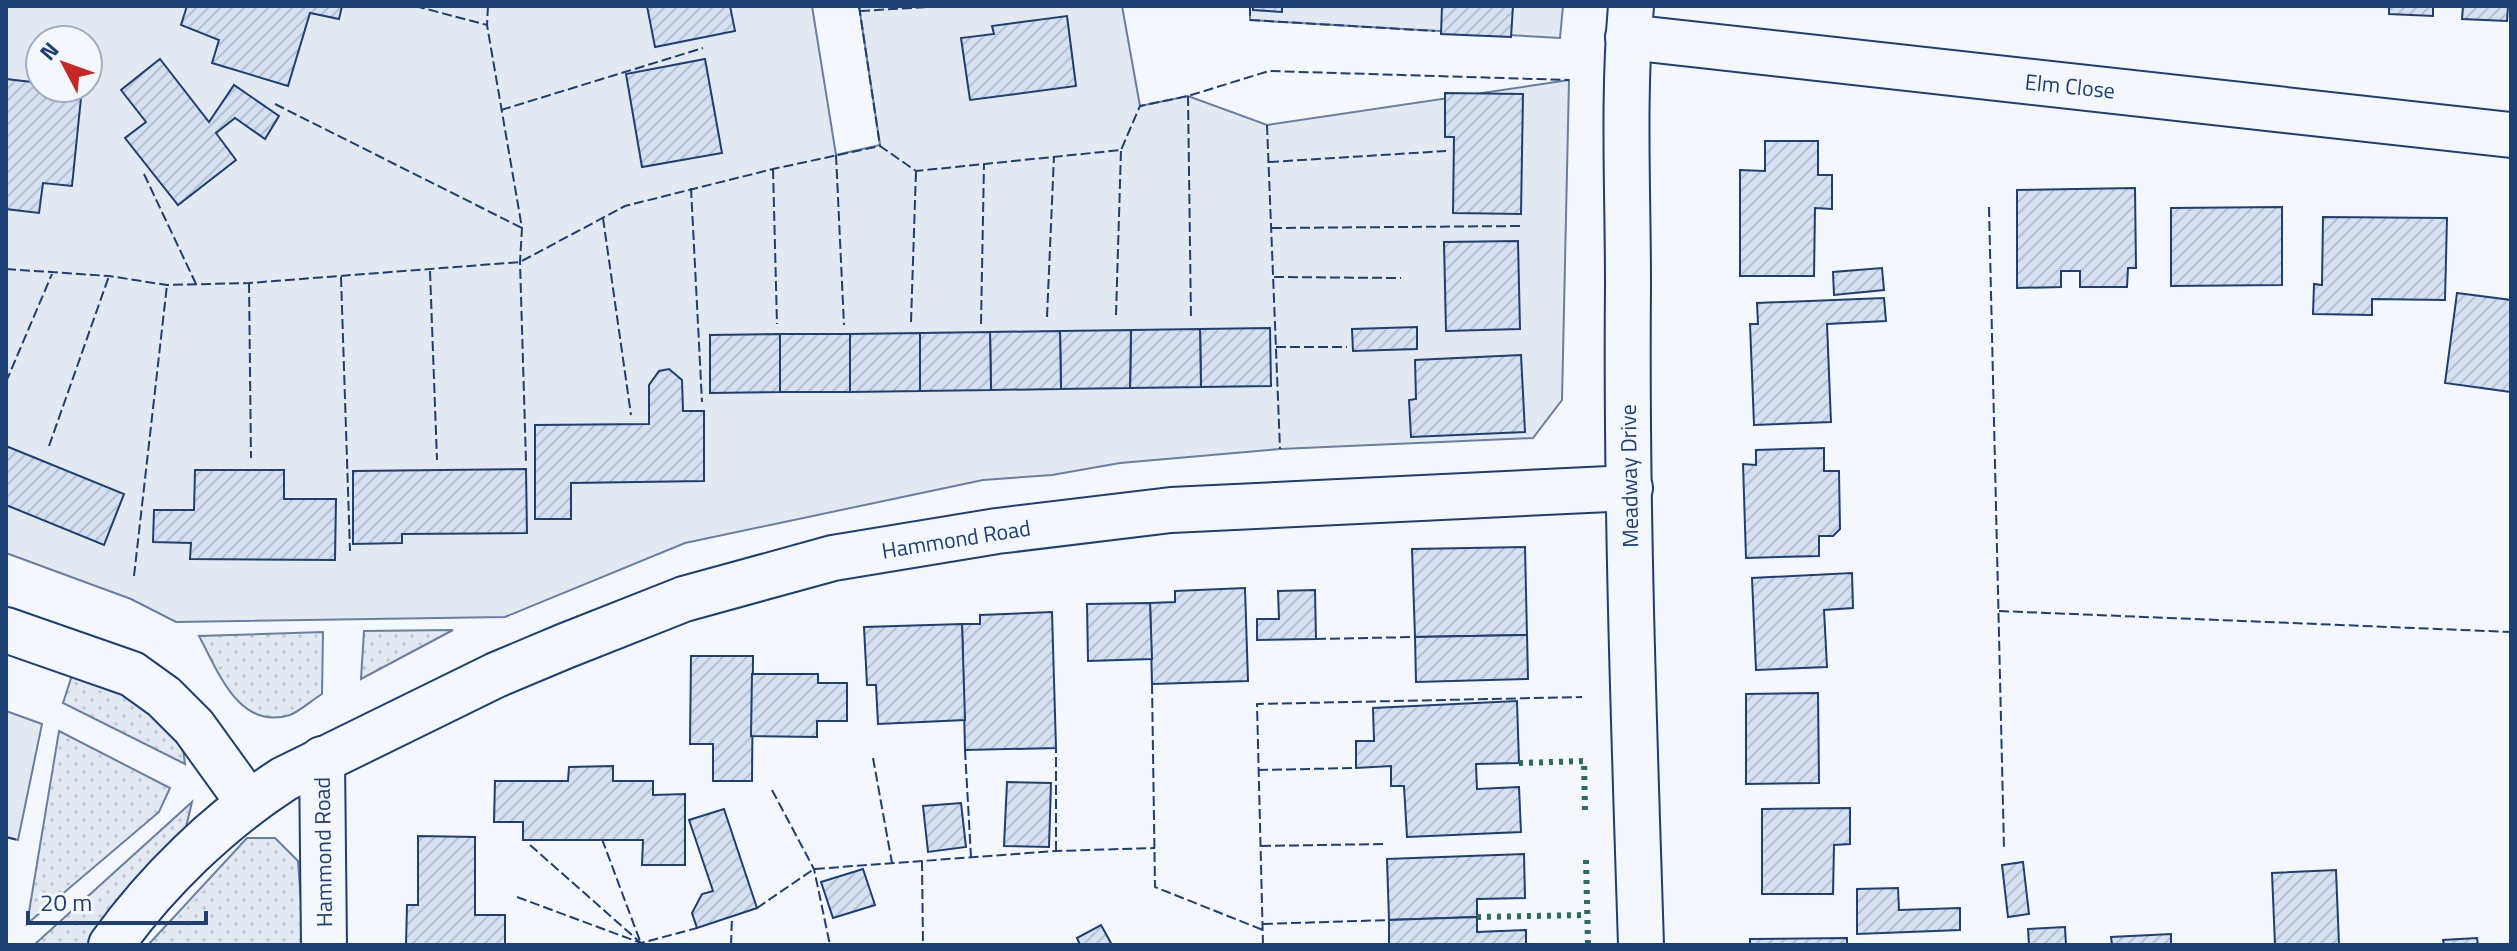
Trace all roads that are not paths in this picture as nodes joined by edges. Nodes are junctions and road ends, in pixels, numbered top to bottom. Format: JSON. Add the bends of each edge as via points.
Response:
{"nodes":[{"id":1,"x":1630,"y":21,"type":"edge"},
{"id":2,"x":2511,"y":135,"type":"edge"},
{"id":3,"x":1630,"y":488,"type":"junction"},
{"id":4,"x":6,"y":630,"type":"edge"},
{"id":5,"x":322,"y":759,"type":"junction"},
{"id":6,"x":248,"y":802,"type":"junction"},
{"id":7,"x":111,"y":945,"type":"edge"},
{"id":8,"x":324,"y":945,"type":"edge"},
{"id":9,"x":1641,"y":945,"type":"edge"}],
"edges":[{"from":1,"to":2,"type":"street","name":"Elm Close"},
{"from":1,"to":3,"type":"street","name":"Meadway Drive"},
{"from":3,"to":5,"type":"street","name":"Hammond Road","via":[[1171,510],[833,558],[645,614],[521,664]]},
{"from":3,"to":9,"type":"street","name":"Meadway Drive"},
{"from":4,"to":6,"type":"street","via":[[132,674],[194,727]]},
{"from":5,"to":6,"type":"street","name":"Hammond Road"},
{"from":5,"to":8,"type":"street","name":"Hammond Road"},
{"from":6,"to":7,"type":"street","name":"Hammond Road","via":[[179,867]]}]}
